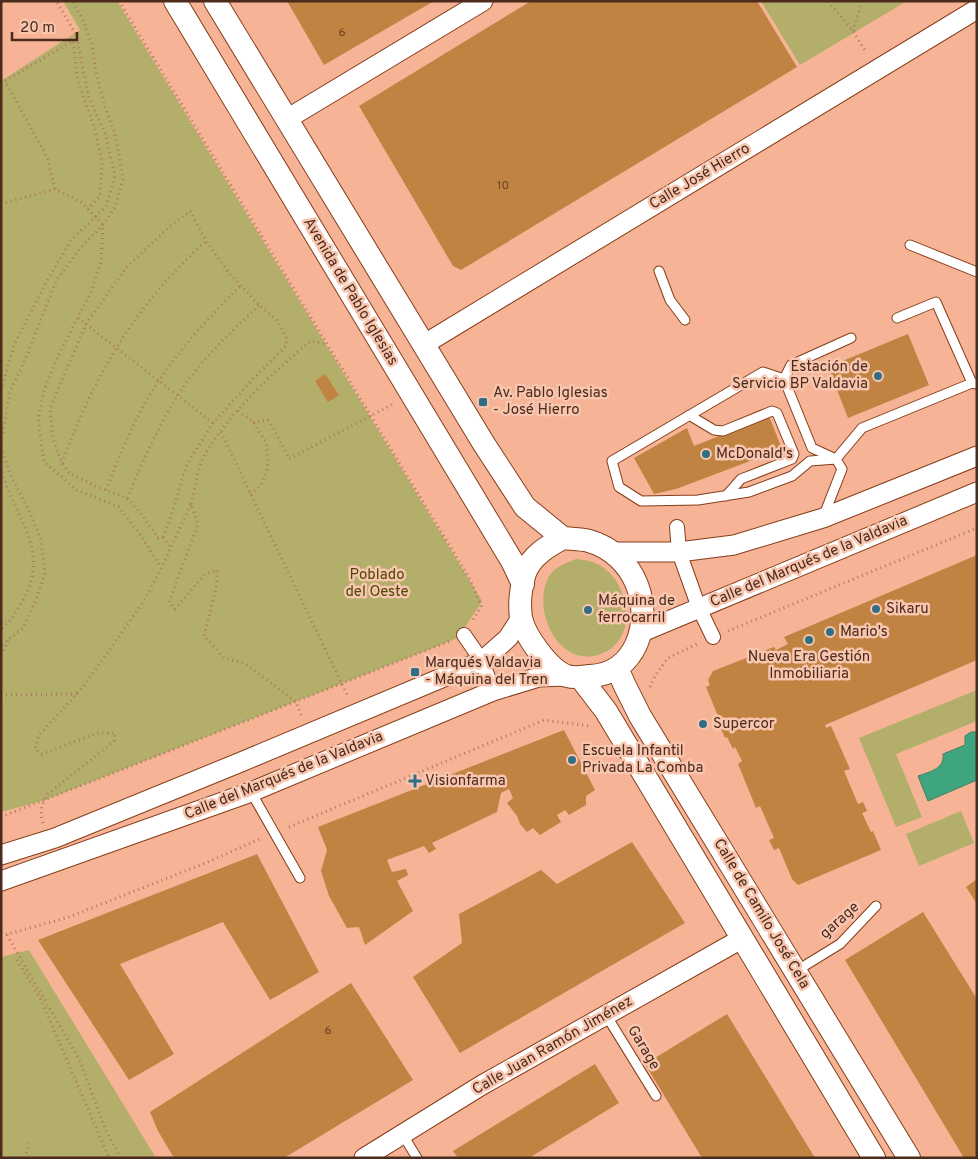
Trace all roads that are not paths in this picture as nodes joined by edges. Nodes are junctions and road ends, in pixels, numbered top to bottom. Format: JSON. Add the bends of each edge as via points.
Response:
{"nodes":[{"id":1,"x":175,"y":1,"type":"edge"},
{"id":2,"x":215,"y":1,"type":"edge"},
{"id":3,"x":483,"y":1,"type":"edge"},
{"id":4,"x":977,"y":8,"type":"edge"},
{"id":5,"x":287,"y":119,"type":"junction"},
{"id":6,"x":910,"y":245,"type":"dead end"},
{"id":7,"x":659,"y":271,"type":"dead end"},
{"id":8,"x":977,"y":272,"type":"edge"},
{"id":9,"x":898,"y":318,"type":"dead end"},
{"id":10,"x":685,"y":320,"type":"dead end"},
{"id":11,"x":851,"y":338,"type":"dead end"},
{"id":12,"x":423,"y":346,"type":"junction"},
{"id":13,"x":784,"y":379,"type":"junction"},
{"id":14,"x":974,"y":383,"type":"edge"},
{"id":15,"x":689,"y":415,"type":"junction"},
{"id":16,"x":977,"y":456,"type":"edge"},
{"id":17,"x":836,"y":459,"type":"junction"},
{"id":18,"x":977,"y":492,"type":"edge"},
{"id":19,"x":726,"y":496,"type":"junction"},
{"id":20,"x":823,"y":518,"type":"junction"},
{"id":21,"x":677,"y":527,"type":"dead end"},
{"id":22,"x":563,"y":538,"type":"junction"},
{"id":23,"x":613,"y":552,"type":"junction"},
{"id":24,"x":679,"y":552,"type":"junction"},
{"id":25,"x":523,"y":584,"type":"junction"},
{"id":26,"x":699,"y":608,"type":"junction"},
{"id":27,"x":521,"y":618,"type":"junction"},
{"id":28,"x":642,"y":632,"type":"junction"},
{"id":29,"x":464,"y":635,"type":"road end"},
{"id":30,"x":713,"y":637,"type":"road end"},
{"id":31,"x":482,"y":661,"type":"junction"},
{"id":32,"x":618,"y":668,"type":"junction"},
{"id":33,"x":573,"y":676,"type":"junction"},
{"id":34,"x":493,"y":691,"type":"junction"},
{"id":35,"x":251,"y":792,"type":"junction"},
{"id":36,"x":1,"y":855,"type":"edge"},
{"id":37,"x":300,"y":878,"type":"dead end"},
{"id":38,"x":1,"y":882,"type":"edge"},
{"id":39,"x":876,"y":906,"type":"dead end"},
{"id":40,"x":743,"y":938,"type":"junction"},
{"id":41,"x":796,"y":971,"type":"junction"},
{"id":42,"x":606,"y":1015,"type":"junction"},
{"id":43,"x":656,"y":1096,"type":"dead end"},
{"id":44,"x":403,"y":1135,"type":"junction"},
{"id":45,"x":364,"y":1158,"type":"edge"},
{"id":46,"x":417,"y":1158,"type":"edge"},
{"id":47,"x":874,"y":1158,"type":"edge"},
{"id":48,"x":910,"y":1158,"type":"edge"}],
"edges":[{"from":1,"to":25,"type":"street","name":"Avenida de Pablo Iglesias"},
{"from":2,"to":5,"type":"street"},
{"from":3,"to":5,"type":"street"},
{"from":4,"to":12,"type":"street","name":"Calle José Hierro"},
{"from":5,"to":12,"type":"street"},
{"from":6,"to":8,"type":"lane"},
{"from":7,"to":10,"type":"lane","via":[[670,300]]},
{"from":9,"to":14,"type":"lane","via":[[936,302]]},
{"from":11,"to":13,"type":"lane","via":[[791,364]]},
{"from":12,"to":22,"type":"street","via":[[525,507]]},
{"from":13,"to":15,"type":"lane","via":[[763,372]]},
{"from":13,"to":17,"type":"lane","via":[[812,448]]},
{"from":14,"to":17,"type":"lane","via":[[862,428]]},
{"from":15,"to":19,"type":"lane","via":[[714,430],[723,431],[772,411],[778,413],[794,454],[792,458],[741,479]]},
{"from":15,"to":19,"type":"lane","via":[[612,461],[619,487],[641,501]]},
{"from":16,"to":20,"type":"street"},
{"from":17,"to":19,"type":"lane","via":[[810,461],[792,476],[749,492]]},
{"from":17,"to":20,"type":"lane","via":[[842,469]]},
{"from":18,"to":26,"type":"street","name":"Calle del Marqués de la Valdavia"},
{"from":20,"to":24,"type":"street","via":[[734,545]]},
{"from":21,"to":24,"type":"street"},
{"from":22,"to":23,"type":"street","via":[[589,541]]},
{"from":22,"to":25,"type":"street","via":[[541,551],[525,571]]},
{"from":23,"to":24,"type":"street"},
{"from":23,"to":28,"type":"street","via":[[628,568],[640,591],[644,619]]},
{"from":24,"to":26,"type":"street"},
{"from":25,"to":27,"type":"street"},
{"from":26,"to":28,"type":"street","name":"Calle del Marqués de la Valdavia"},
{"from":26,"to":30,"type":"street"},
{"from":27,"to":31,"type":"street","name":"Calle del Marqués de la Valdavia","via":[[508,638]]},
{"from":27,"to":33,"type":"street","via":[[541,656]]},
{"from":28,"to":32,"type":"street","via":[[633,652]]},
{"from":29,"to":31,"type":"street"},
{"from":31,"to":34,"type":"street"},
{"from":31,"to":36,"type":"street","name":"Calle del Marqués de la Valdavia","via":[[48,840]]},
{"from":32,"to":33,"type":"street","via":[[594,676]]},
{"from":32,"to":41,"type":"street","name":"Calle de Camilo José Cela","via":[[634,704]]},
{"from":33,"to":34,"type":"street","name":"Calle del Marqués de la Valdavia","via":[[538,676]]},
{"from":33,"to":40,"type":"street","name":"Calle de Camilo José Cela","via":[[611,719]]},
{"from":34,"to":35,"type":"street","name":"Calle del Marqués de la Valdavia"},
{"from":35,"to":37,"type":"lane"},
{"from":35,"to":38,"type":"street","name":"Calle del Marqués de la Valdavia"},
{"from":39,"to":41,"type":"lane","name":"garage","via":[[840,944]]},
{"from":40,"to":42,"type":"street","name":"Calle Juan Ramón Jiménez"},
{"from":40,"to":47,"type":"street","name":"Calle de Camilo José Cela"},
{"from":41,"to":48,"type":"street","name":"Calle de Camilo José Cela"},
{"from":42,"to":43,"type":"lane","name":"Garage"},
{"from":42,"to":44,"type":"street","name":"Calle Juan Ramón Jiménez","via":[[482,1085]]},
{"from":44,"to":45,"type":"street","name":"Calle Juan Ramón Jiménez"},
{"from":44,"to":46,"type":"lane"}]}
